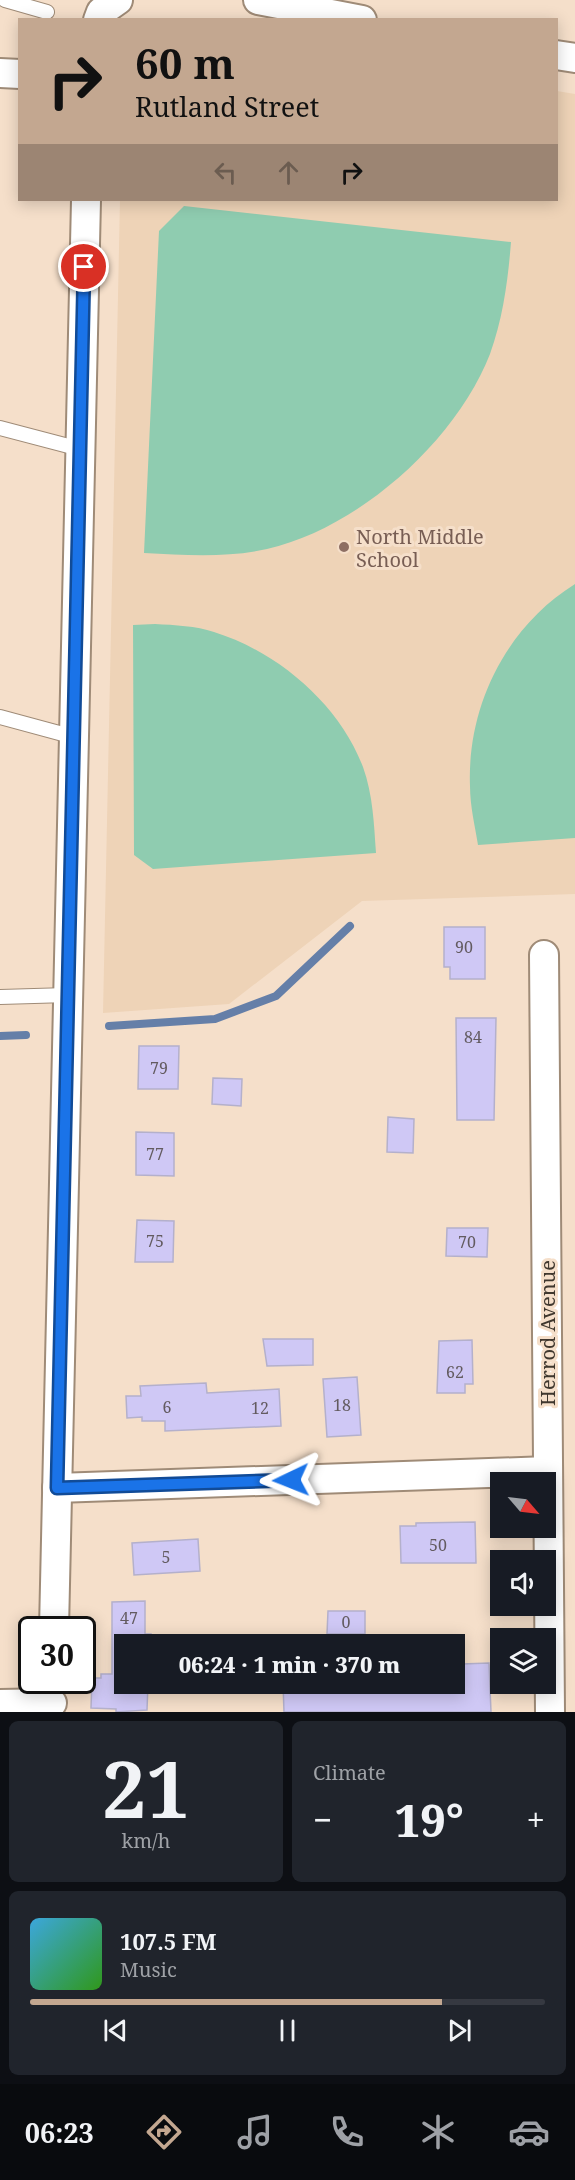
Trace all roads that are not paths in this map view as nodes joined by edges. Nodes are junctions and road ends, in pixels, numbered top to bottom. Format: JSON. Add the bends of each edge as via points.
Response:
{"nodes":[{"id":1,"x":5,"y":0,"type":"edge"},
{"id":2,"x":118,"y":0,"type":"edge"},
{"id":3,"x":266,"y":1,"type":"edge"},
{"id":4,"x":46,"y":12,"type":"dead end"},
{"id":5,"x":99,"y":18,"type":"edge"},
{"id":6,"x":352,"y":18,"type":"edge"},
{"id":7,"x":558,"y":55,"type":"edge"},
{"id":8,"x":575,"y":58,"type":"edge"},
{"id":9,"x":0,"y":73,"type":"edge"},
{"id":10,"x":18,"y":74,"type":"edge"},
{"id":11,"x":86,"y":201,"type":"edge"},
{"id":12,"x":0,"y":428,"type":"edge"},
{"id":13,"x":80,"y":449,"type":"junction"},
{"id":14,"x":0,"y":717,"type":"edge"},
{"id":15,"x":74,"y":737,"type":"junction"},
{"id":16,"x":544,"y":954,"type":"dead end"},
{"id":17,"x":68,"y":995,"type":"junction"},
{"id":18,"x":0,"y":997,"type":"edge"},
{"id":19,"x":548,"y":1471,"type":"junction"},
{"id":20,"x":57,"y":1488,"type":"junction"},
{"id":21,"x":54,"y":1616,"type":"edge"},
{"id":22,"x":52,"y":1698,"type":"edge"},
{"id":23,"x":0,"y":1704,"type":"edge"},
{"id":24,"x":550,"y":1712,"type":"edge"}],
"edges":[{"from":1,"to":4,"type":"lane"},
{"from":2,"to":5,"type":"street"},
{"from":3,"to":6,"type":"street"},
{"from":7,"to":8,"type":"street"},
{"from":9,"to":10,"type":"street"},
{"from":11,"to":13,"type":"street"},
{"from":12,"to":13,"type":"lane"},
{"from":13,"to":15,"type":"street"},
{"from":14,"to":15,"type":"lane"},
{"from":15,"to":17,"type":"street"},
{"from":16,"to":19,"type":"street","name":"Herrod Avenue"},
{"from":17,"to":18,"type":"lane"},
{"from":17,"to":20,"type":"street"},
{"from":19,"to":20,"type":"street"},
{"from":19,"to":24,"type":"street","name":"Herrod Avenue"},
{"from":20,"to":21,"type":"street"},
{"from":22,"to":23,"type":"street"}]}
